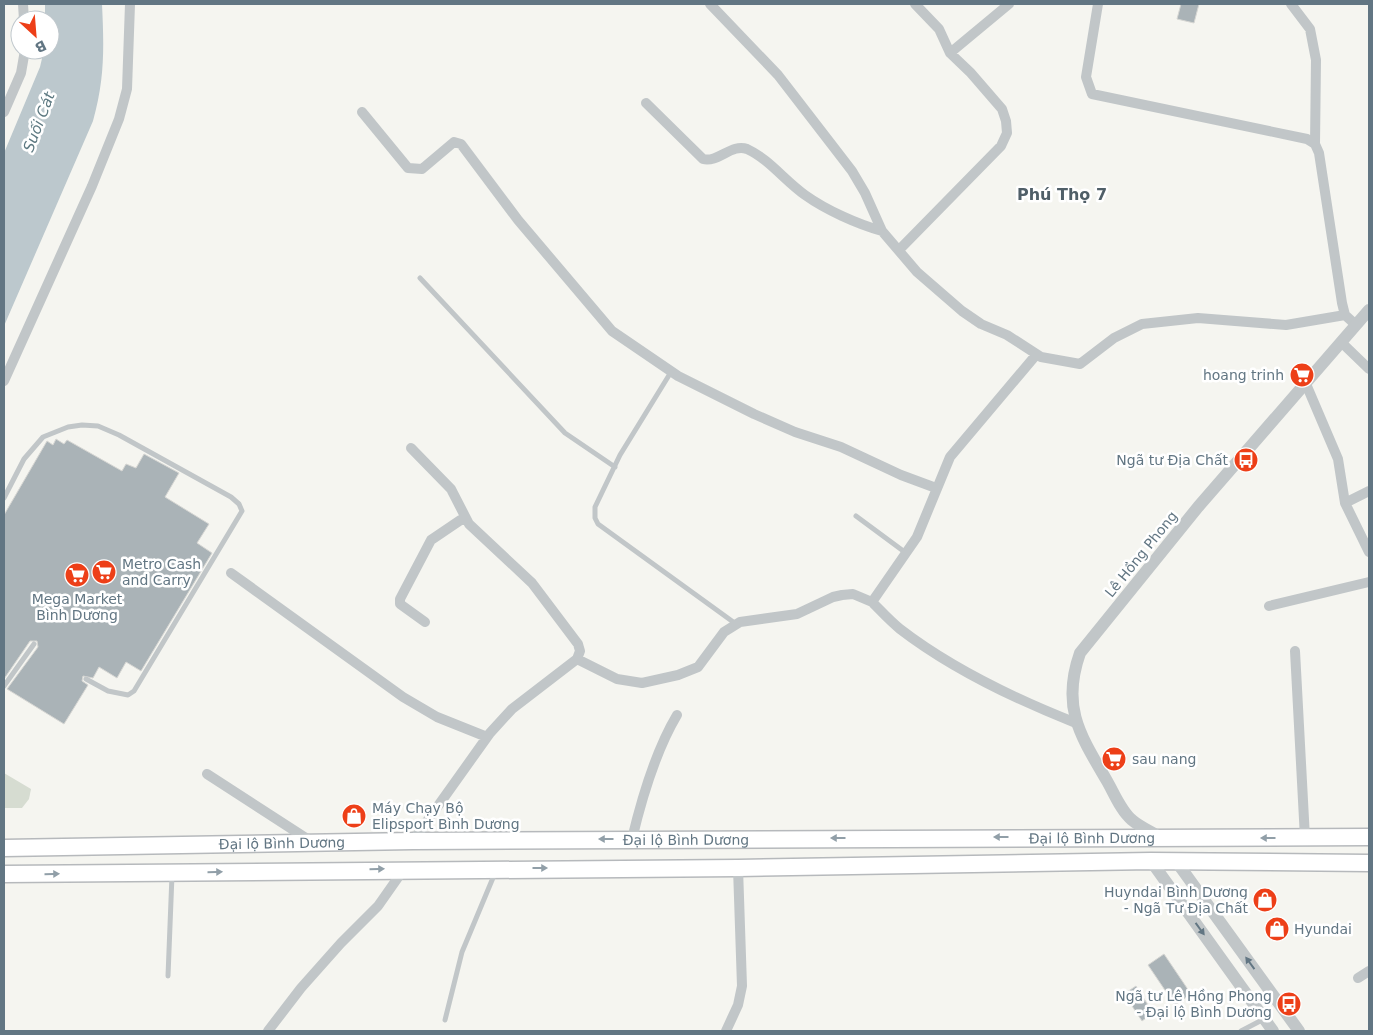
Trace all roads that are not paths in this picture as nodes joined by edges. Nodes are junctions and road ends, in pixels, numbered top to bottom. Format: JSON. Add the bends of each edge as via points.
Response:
{"nodes":[{"id":1,"x":130,"y":4,"type":"edge"},
{"id":2,"x":710,"y":4,"type":"edge"},
{"id":3,"x":915,"y":4,"type":"edge"},
{"id":4,"x":1009,"y":4,"type":"edge"},
{"id":5,"x":1098,"y":4,"type":"edge"},
{"id":6,"x":1291,"y":4,"type":"edge"},
{"id":7,"x":950,"y":53,"type":"junction"},
{"id":8,"x":23,"y":60,"type":"edge"},
{"id":9,"x":646,"y":103,"type":"dead end"},
{"id":10,"x":4,"y":112,"type":"edge"},
{"id":11,"x":362,"y":112,"type":"dead end"},
{"id":12,"x":1315,"y":144,"type":"junction"},
{"id":13,"x":882,"y":231,"type":"junction"},
{"id":14,"x":899,"y":250,"type":"junction"},
{"id":15,"x":420,"y":278,"type":"dead end"},
{"id":16,"x":1369,"y":310,"type":"edge"},
{"id":17,"x":1345,"y":315,"type":"junction"},
{"id":18,"x":1356,"y":325,"type":"junction"},
{"id":19,"x":1341,"y":342,"type":"junction"},
{"id":20,"x":1036,"y":354,"type":"junction"},
{"id":21,"x":1369,"y":369,"type":"edge"},
{"id":22,"x":672,"y":371,"type":"junction"},
{"id":23,"x":4,"y":380,"type":"edge"},
{"id":24,"x":1306,"y":384,"type":"junction"},
{"id":25,"x":411,"y":448,"type":"dead end"},
{"id":26,"x":615,"y":467,"type":"junction"},
{"id":27,"x":936,"y":488,"type":"junction"},
{"id":28,"x":1369,"y":491,"type":"edge"},
{"id":29,"x":4,"y":498,"type":"edge"},
{"id":30,"x":1345,"y":503,"type":"junction"},
{"id":31,"x":856,"y":516,"type":"dead end"},
{"id":32,"x":466,"y":517,"type":"junction"},
{"id":33,"x":1369,"y":552,"type":"edge"},
{"id":34,"x":906,"y":553,"type":"junction"},
{"id":35,"x":231,"y":573,"type":"dead end"},
{"id":36,"x":1369,"y":582,"type":"edge"},
{"id":37,"x":872,"y":602,"type":"junction"},
{"id":38,"x":1269,"y":606,"type":"dead end"},
{"id":39,"x":425,"y":622,"type":"dead end"},
{"id":40,"x":736,"y":624,"type":"junction"},
{"id":41,"x":34,"y":644,"type":"dead end"},
{"id":42,"x":1295,"y":651,"type":"dead end"},
{"id":43,"x":577,"y":659,"type":"junction"},
{"id":44,"x":86,"y":679,"type":"dead end"},
{"id":45,"x":4,"y":686,"type":"edge"},
{"id":46,"x":677,"y":715,"type":"dead end"},
{"id":47,"x":1076,"y":723,"type":"junction"},
{"id":48,"x":487,"y":737,"type":"junction"},
{"id":49,"x":207,"y":774,"type":"dead end"},
{"id":50,"x":1130,"y":820,"type":"junction"},
{"id":51,"x":1133,"y":837,"type":"junction"},
{"id":52,"x":1369,"y":837,"type":"edge"},
{"id":53,"x":1161,"y":838,"type":"junction"},
{"id":54,"x":1305,"y":838,"type":"junction"},
{"id":55,"x":632,"y":839,"type":"junction"},
{"id":56,"x":414,"y":841,"type":"junction"},
{"id":57,"x":315,"y":843,"type":"junction"},
{"id":58,"x":4,"y":848,"type":"edge"},
{"id":59,"x":1151,"y":861,"type":"junction"},
{"id":60,"x":1176,"y":861,"type":"junction"},
{"id":61,"x":1369,"y":863,"type":"edge"},
{"id":62,"x":497,"y":868,"type":"junction"},
{"id":63,"x":738,"y":868,"type":"junction"},
{"id":64,"x":404,"y":869,"type":"junction"},
{"id":65,"x":172,"y":872,"type":"junction"},
{"id":66,"x":4,"y":874,"type":"edge"},
{"id":67,"x":1369,"y":971,"type":"edge"},
{"id":68,"x":168,"y":976,"type":"dead end"},
{"id":69,"x":1358,"y":978,"type":"dead end"},
{"id":70,"x":1265,"y":1019,"type":"junction"},
{"id":71,"x":445,"y":1020,"type":"dead end"},
{"id":72,"x":268,"y":1031,"type":"edge"},
{"id":73,"x":726,"y":1031,"type":"edge"},
{"id":74,"x":1241,"y":1031,"type":"edge"},
{"id":75,"x":1273,"y":1031,"type":"edge"},
{"id":76,"x":1299,"y":1031,"type":"edge"}],
"edges":[{"from":1,"to":23,"type":"street","via":[[127,89],[118,119],[92,186]]},
{"from":2,"to":13,"type":"street","via":[[778,75],[847,165],[865,193]]},
{"from":3,"to":7,"type":"street","via":[[939,29]]},
{"from":4,"to":7,"type":"street"},
{"from":5,"to":12,"type":"street","via":[[1086,78],[1092,94],[1307,139]]},
{"from":6,"to":12,"type":"street","via":[[1310,29],[1316,60]]},
{"from":7,"to":14,"type":"street","via":[[1002,110],[1007,133],[1001,146]]},
{"from":8,"to":10,"type":"street"},
{"from":9,"to":13,"type":"street","via":[[703,159],[709,161],[744,148],[806,196]]},
{"from":11,"to":22,"type":"street","via":[[408,168],[422,169],[454,142],[461,144],[518,220],[603,323]]},
{"from":12,"to":17,"type":"street"},
{"from":13,"to":14,"type":"street"},
{"from":14,"to":20,"type":"street","via":[[917,272],[962,311]]},
{"from":15,"to":26,"type":"lane","via":[[565,433]]},
{"from":16,"to":18,"type":"street","name":"Lê Hồng Phong"},
{"from":17,"to":18,"type":"street"},
{"from":17,"to":20,"type":"street","via":[[1286,325],[1227,319],[1170,320],[1131,328],[1080,364]]},
{"from":18,"to":19,"type":"street","name":"Lê Hồng Phong"},
{"from":19,"to":21,"type":"street"},
{"from":19,"to":24,"type":"street","name":"Lê Hồng Phong"},
{"from":20,"to":27,"type":"street","via":[[950,457]]},
{"from":22,"to":26,"type":"lane"},
{"from":22,"to":27,"type":"street","via":[[795,432],[841,447]]},
{"from":24,"to":30,"type":"street","via":[[1338,459]]},
{"from":24,"to":47,"type":"street","name":"Lê Hồng Phong","via":[[1198,507],[1080,652],[1075,666],[1072,701]]},
{"from":25,"to":32,"type":"street","via":[[451,489]]},
{"from":26,"to":40,"type":"lane","via":[[595,507],[598,524]]},
{"from":27,"to":34,"type":"street","via":[[917,538]]},
{"from":28,"to":30,"type":"street"},
{"from":29,"to":44,"type":"lane","via":[[24,459],[43,437],[82,425],[98,426],[118,435],[239,504],[242,511],[236,523],[134,691],[128,694],[108,692]]},
{"from":30,"to":33,"type":"street"},
{"from":31,"to":34,"type":"lane"},
{"from":32,"to":39,"type":"street","via":[[431,540],[400,599],[400,604]]},
{"from":32,"to":43,"type":"street","via":[[469,524],[532,583],[578,644]]},
{"from":34,"to":37,"type":"street"},
{"from":35,"to":48,"type":"street","via":[[403,697],[437,717]]},
{"from":36,"to":38,"type":"street"},
{"from":37,"to":40,"type":"street","via":[[854,594],[842,595],[797,614]]},
{"from":37,"to":47,"type":"street","via":[[899,628],[976,676],[1036,707]]},
{"from":40,"to":43,"type":"street","via":[[724,632],[698,667],[642,683],[629,682]]},
{"from":41,"to":45,"type":"lane"},
{"from":42,"to":54,"type":"street"},
{"from":43,"to":48,"type":"street","via":[[512,709]]},
{"from":46,"to":55,"type":"street","via":[[646,787]]},
{"from":47,"to":50,"type":"street","name":"Lê Hồng Phong"},
{"from":48,"to":56,"type":"street"},
{"from":49,"to":57,"type":"street"},
{"from":50,"to":51,"type":"street"},
{"from":50,"to":53,"type":"street","name":"Lê Hồng Phong"},
{"from":51,"to":53,"type":"highway","name":"Đại lộ Bình Dương"},
{"from":51,"to":55,"type":"highway","name":"Đại lộ Bình Dương","one_way":true},
{"from":51,"to":59,"type":"highway"},
{"from":52,"to":54,"type":"highway","name":"Đại lộ Bình Dương"},
{"from":54,"to":53,"type":"highway","name":"Đại lộ Bình Dương","one_way":true},
{"from":53,"to":60,"type":"highway"},
{"from":55,"to":56,"type":"highway","name":"Đại lộ Bình Dương","one_way":true},
{"from":56,"to":57,"type":"highway","name":"Đại lộ Bình Dương"},
{"from":57,"to":58,"type":"highway","name":"Đại lộ Bình Dương"},
{"from":59,"to":60,"type":"highway","name":"Đại lộ Bình Dương"},
{"from":59,"to":63,"type":"highway","name":"Đại lộ Bình Dương"},
{"from":59,"to":70,"type":"street","one_way":true},
{"from":60,"to":61,"type":"highway","name":"Đại lộ Bình Dương"},
{"from":76,"to":60,"type":"street","one_way":true},
{"from":62,"to":63,"type":"highway","name":"Đại lộ Bình Dương","one_way":true},
{"from":62,"to":64,"type":"highway","name":"Đại lộ Bình Dương"},
{"from":62,"to":71,"type":"lane","via":[[462,952]]},
{"from":63,"to":73,"type":"street","via":[[742,986]]},
{"from":65,"to":64,"type":"highway","name":"Đại lộ Bình Dương","one_way":true},
{"from":64,"to":72,"type":"street","via":[[378,906],[341,943]]},
{"from":66,"to":65,"type":"highway","name":"Đại lộ Bình Dương","one_way":true},
{"from":65,"to":68,"type":"lane"},
{"from":67,"to":69,"type":"street"},
{"from":70,"to":74,"type":"lane"},
{"from":70,"to":75,"type":"street"}]}
